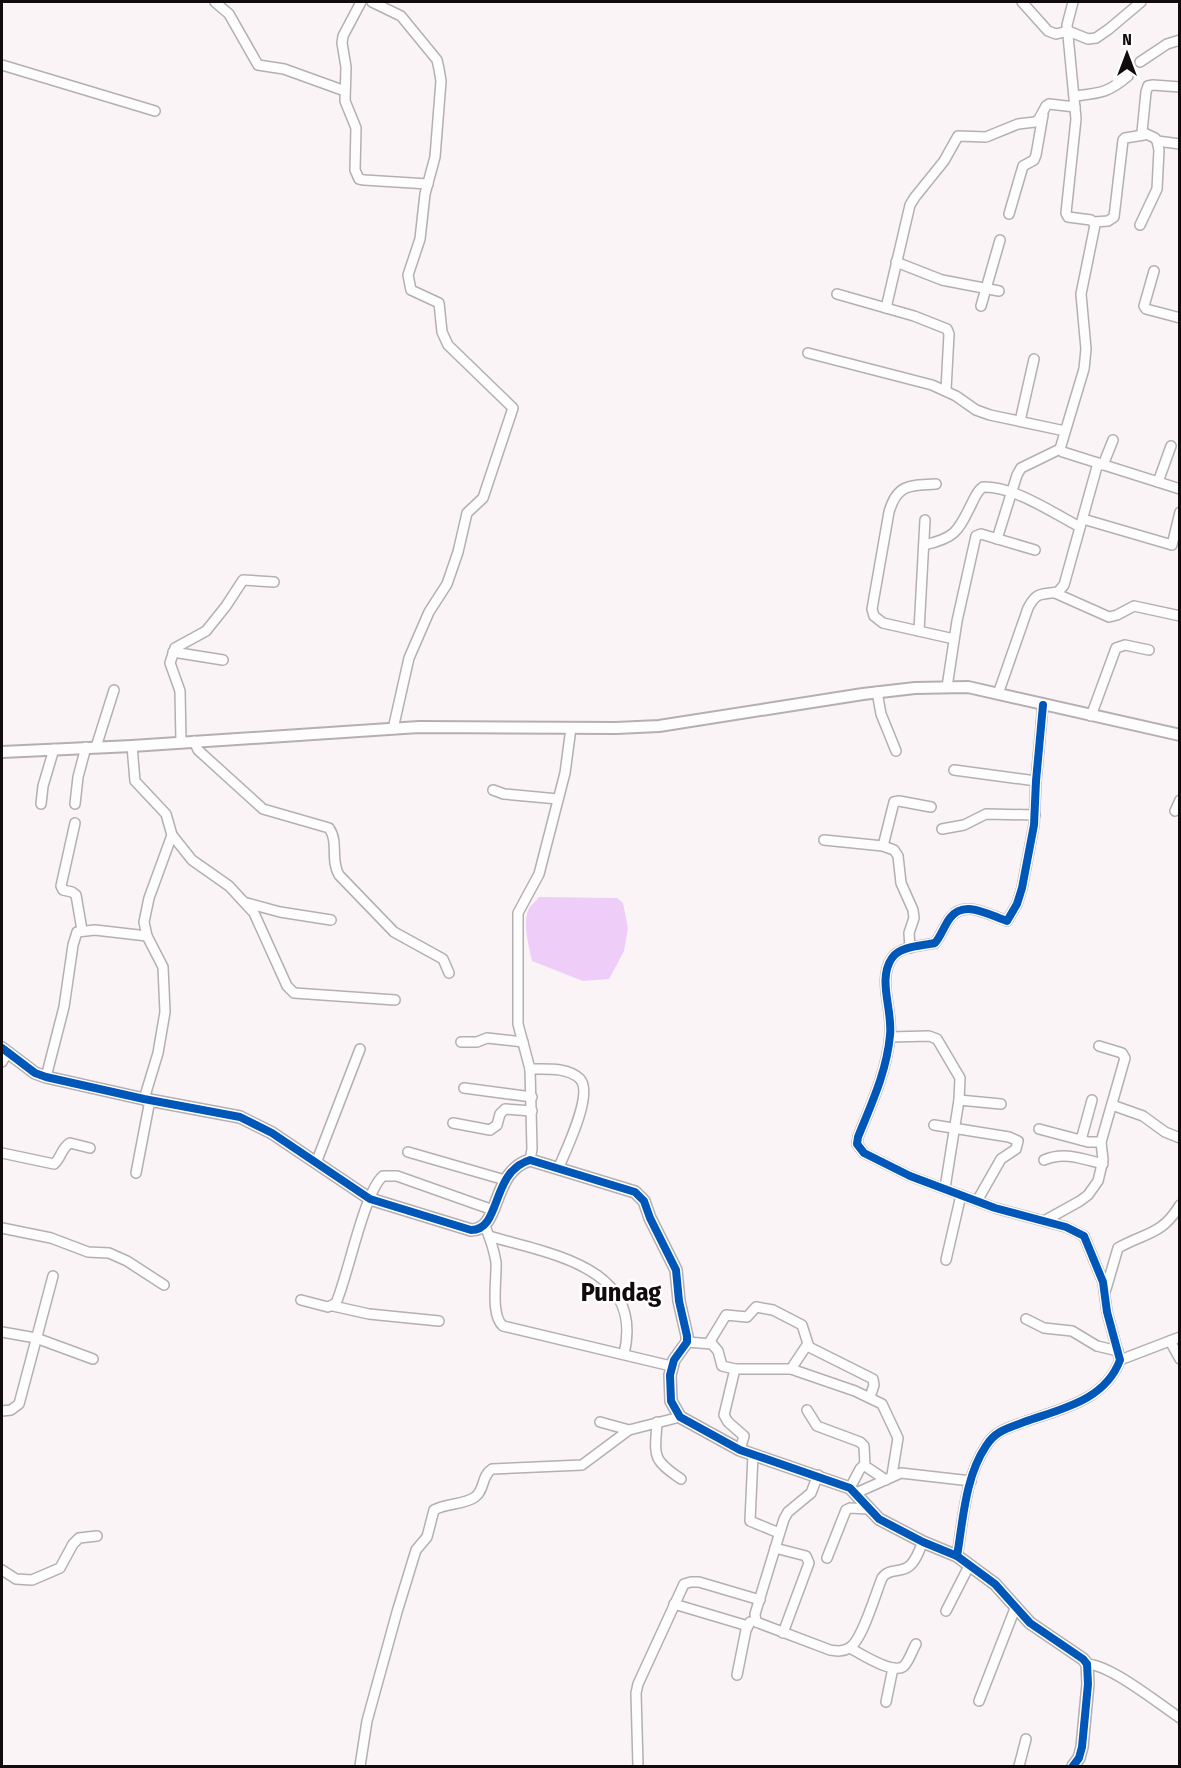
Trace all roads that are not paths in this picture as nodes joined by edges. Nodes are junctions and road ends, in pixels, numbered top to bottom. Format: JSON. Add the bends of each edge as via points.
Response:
{"nodes":[{"id":1,"x":215,"y":2,"type":"edge"},
{"id":2,"x":361,"y":2,"type":"edge"},
{"id":3,"x":372,"y":2,"type":"edge"},
{"id":4,"x":1022,"y":2,"type":"edge"},
{"id":5,"x":1073,"y":2,"type":"edge"},
{"id":6,"x":1141,"y":2,"type":"edge"},
{"id":7,"x":1069,"y":34,"type":"junction"},
{"id":8,"x":1179,"y":40,"type":"edge"},
{"id":9,"x":1140,"y":62,"type":"dead end"},
{"id":10,"x":2,"y":65,"type":"edge"},
{"id":11,"x":1128,"y":76,"type":"dead end"},
{"id":12,"x":1179,"y":87,"type":"edge"},
{"id":13,"x":345,"y":91,"type":"junction"},
{"id":14,"x":1075,"y":92,"type":"junction"},
{"id":15,"x":1076,"y":107,"type":"junction"},
{"id":16,"x":155,"y":111,"type":"dead end"},
{"id":17,"x":1043,"y":112,"type":"junction"},
{"id":18,"x":1144,"y":135,"type":"junction"},
{"id":19,"x":1158,"y":141,"type":"junction"},
{"id":20,"x":1179,"y":144,"type":"edge"},
{"id":21,"x":428,"y":184,"type":"junction"},
{"id":22,"x":1009,"y":214,"type":"dead end"},
{"id":23,"x":1094,"y":222,"type":"junction"},
{"id":24,"x":1140,"y":225,"type":"dead end"},
{"id":25,"x":1000,"y":240,"type":"dead end"},
{"id":26,"x":896,"y":262,"type":"junction"},
{"id":27,"x":1154,"y":271,"type":"dead end"},
{"id":28,"x":987,"y":289,"type":"junction"},
{"id":29,"x":999,"y":291,"type":"dead end"},
{"id":30,"x":837,"y":294,"type":"dead end"},
{"id":31,"x":981,"y":306,"type":"dead end"},
{"id":32,"x":886,"y":308,"type":"junction"},
{"id":33,"x":1179,"y":318,"type":"edge"},
{"id":34,"x":808,"y":352,"type":"dead end"},
{"id":35,"x":1034,"y":359,"type":"dead end"},
{"id":36,"x":945,"y":390,"type":"junction"},
{"id":37,"x":1020,"y":422,"type":"junction"},
{"id":38,"x":1065,"y":431,"type":"junction"},
{"id":39,"x":1113,"y":440,"type":"dead end"},
{"id":40,"x":1171,"y":446,"type":"dead end"},
{"id":41,"x":1060,"y":449,"type":"junction"},
{"id":42,"x":1101,"y":464,"type":"junction"},
{"id":43,"x":1158,"y":482,"type":"junction"},
{"id":44,"x":936,"y":484,"type":"dead end"},
{"id":45,"x":1179,"y":489,"type":"edge"},
{"id":46,"x":1012,"y":492,"type":"junction"},
{"id":47,"x":1179,"y":512,"type":"edge"},
{"id":48,"x":925,"y":519,"type":"dead end"},
{"id":49,"x":1082,"y":523,"type":"junction"},
{"id":50,"x":997,"y":539,"type":"junction"},
{"id":51,"x":924,"y":545,"type":"junction"},
{"id":52,"x":1035,"y":550,"type":"dead end"},
{"id":53,"x":274,"y":582,"type":"dead end"},
{"id":54,"x":1055,"y":593,"type":"junction"},
{"id":55,"x":1179,"y":616,"type":"edge"},
{"id":56,"x":867,"y":617,"type":"dead end"},
{"id":57,"x":878,"y":620,"type":"junction"},
{"id":58,"x":919,"y":631,"type":"junction"},
{"id":59,"x":954,"y":639,"type":"junction"},
{"id":60,"x":1149,"y":650,"type":"dead end"},
{"id":61,"x":173,"y":652,"type":"junction"},
{"id":62,"x":223,"y":660,"type":"dead end"},
{"id":63,"x":946,"y":687,"type":"junction"},
{"id":64,"x":114,"y":690,"type":"dead end"},
{"id":65,"x":877,"y":692,"type":"junction"},
{"id":66,"x":998,"y":694,"type":"junction"},
{"id":67,"x":1043,"y":705,"type":"junction"},
{"id":68,"x":1091,"y":716,"type":"junction"},
{"id":69,"x":571,"y":728,"type":"junction"},
{"id":70,"x":393,"y":729,"type":"junction"},
{"id":71,"x":1179,"y":735,"type":"edge"},
{"id":72,"x":194,"y":741,"type":"junction"},
{"id":73,"x":181,"y":742,"type":"junction"},
{"id":74,"x":132,"y":746,"type":"junction"},
{"id":75,"x":92,"y":747,"type":"junction"},
{"id":76,"x":54,"y":749,"type":"junction"},
{"id":77,"x":896,"y":751,"type":"dead end"},
{"id":78,"x":2,"y":752,"type":"edge"},
{"id":79,"x":954,"y":770,"type":"dead end"},
{"id":80,"x":1036,"y":781,"type":"junction"},
{"id":81,"x":494,"y":790,"type":"dead end"},
{"id":82,"x":558,"y":799,"type":"junction"},
{"id":83,"x":1179,"y":800,"type":"edge"},
{"id":84,"x":41,"y":804,"type":"dead end"},
{"id":85,"x":75,"y":804,"type":"dead end"},
{"id":86,"x":932,"y":807,"type":"dead end"},
{"id":87,"x":1175,"y":811,"type":"dead end"},
{"id":88,"x":1035,"y":815,"type":"junction"},
{"id":89,"x":75,"y":823,"type":"dead end"},
{"id":90,"x":942,"y":829,"type":"dead end"},
{"id":91,"x":172,"y":835,"type":"junction"},
{"id":92,"x":824,"y":840,"type":"dead end"},
{"id":93,"x":883,"y":846,"type":"junction"},
{"id":94,"x":247,"y":903,"type":"junction"},
{"id":95,"x":331,"y":921,"type":"dead end"},
{"id":96,"x":82,"y":930,"type":"junction"},
{"id":97,"x":147,"y":936,"type":"junction"},
{"id":98,"x":910,"y":948,"type":"junction"},
{"id":99,"x":449,"y":973,"type":"dead end"},
{"id":100,"x":394,"y":1000,"type":"dead end"},
{"id":101,"x":890,"y":1037,"type":"junction"},
{"id":102,"x":461,"y":1042,"type":"dead end"},
{"id":103,"x":523,"y":1042,"type":"junction"},
{"id":104,"x":1099,"y":1046,"type":"dead end"},
{"id":105,"x":360,"y":1049,"type":"dead end"},
{"id":106,"x":3,"y":1054,"type":"edge"},
{"id":107,"x":530,"y":1069,"type":"junction"},
{"id":108,"x":46,"y":1077,"type":"junction"},
{"id":109,"x":464,"y":1088,"type":"dead end"},
{"id":110,"x":532,"y":1097,"type":"junction"},
{"id":111,"x":147,"y":1100,"type":"junction"},
{"id":112,"x":959,"y":1100,"type":"junction"},
{"id":113,"x":1092,"y":1100,"type":"dead end"},
{"id":114,"x":1000,"y":1104,"type":"dead end"},
{"id":115,"x":1112,"y":1105,"type":"junction"},
{"id":116,"x":532,"y":1111,"type":"junction"},
{"id":117,"x":453,"y":1123,"type":"dead end"},
{"id":118,"x":934,"y":1125,"type":"dead end"},
{"id":119,"x":954,"y":1129,"type":"junction"},
{"id":120,"x":1039,"y":1130,"type":"dead end"},
{"id":121,"x":1179,"y":1138,"type":"edge"},
{"id":122,"x":1081,"y":1140,"type":"junction"},
{"id":123,"x":1101,"y":1142,"type":"junction"},
{"id":124,"x":90,"y":1148,"type":"dead end"},
{"id":125,"x":408,"y":1152,"type":"dead end"},
{"id":126,"x":2,"y":1153,"type":"edge"},
{"id":127,"x":530,"y":1160,"type":"junction"},
{"id":128,"x":1044,"y":1160,"type":"dead end"},
{"id":129,"x":316,"y":1163,"type":"junction"},
{"id":130,"x":1103,"y":1164,"type":"junction"},
{"id":131,"x":558,"y":1168,"type":"junction"},
{"id":132,"x":136,"y":1173,"type":"dead end"},
{"id":133,"x":504,"y":1180,"type":"junction"},
{"id":134,"x":945,"y":1188,"type":"junction"},
{"id":135,"x":961,"y":1195,"type":"junction"},
{"id":136,"x":370,"y":1199,"type":"junction"},
{"id":137,"x":977,"y":1201,"type":"junction"},
{"id":138,"x":1179,"y":1205,"type":"edge"},
{"id":139,"x":493,"y":1210,"type":"junction"},
{"id":140,"x":1044,"y":1221,"type":"junction"},
{"id":141,"x":2,"y":1228,"type":"edge"},
{"id":142,"x":487,"y":1231,"type":"junction"},
{"id":143,"x":946,"y":1260,"type":"dead end"},
{"id":144,"x":53,"y":1276,"type":"dead end"},
{"id":145,"x":164,"y":1285,"type":"dead end"},
{"id":146,"x":1104,"y":1294,"type":"junction"},
{"id":147,"x":301,"y":1300,"type":"dead end"},
{"id":148,"x":333,"y":1306,"type":"junction"},
{"id":149,"x":1026,"y":1318,"type":"dead end"},
{"id":150,"x":439,"y":1321,"type":"dead end"},
{"id":151,"x":2,"y":1332,"type":"edge"},
{"id":152,"x":36,"y":1338,"type":"junction"},
{"id":153,"x":1175,"y":1339,"type":"edge"},
{"id":154,"x":687,"y":1342,"type":"junction"},
{"id":155,"x":709,"y":1343,"type":"junction"},
{"id":156,"x":807,"y":1345,"type":"junction"},
{"id":157,"x":624,"y":1354,"type":"junction"},
{"id":158,"x":1119,"y":1355,"type":"junction"},
{"id":159,"x":93,"y":1359,"type":"dead end"},
{"id":160,"x":1179,"y":1359,"type":"edge"},
{"id":161,"x":671,"y":1366,"type":"junction"},
{"id":162,"x":735,"y":1369,"type":"junction"},
{"id":163,"x":790,"y":1369,"type":"junction"},
{"id":164,"x":870,"y":1397,"type":"junction"},
{"id":165,"x":807,"y":1410,"type":"dead end"},
{"id":166,"x":2,"y":1411,"type":"edge"},
{"id":167,"x":680,"y":1417,"type":"junction"},
{"id":168,"x":600,"y":1422,"type":"dead end"},
{"id":169,"x":657,"y":1422,"type":"junction"},
{"id":170,"x":629,"y":1430,"type":"junction"},
{"id":171,"x":740,"y":1450,"type":"junction"},
{"id":172,"x":753,"y":1455,"type":"junction"},
{"id":173,"x":864,"y":1465,"type":"junction"},
{"id":174,"x":818,"y":1475,"type":"junction"},
{"id":175,"x":889,"y":1478,"type":"junction"},
{"id":176,"x":681,"y":1479,"type":"dead end"},
{"id":177,"x":971,"y":1481,"type":"junction"},
{"id":178,"x":853,"y":1490,"type":"junction"},
{"id":179,"x":868,"y":1509,"type":"junction"},
{"id":180,"x":780,"y":1533,"type":"junction"},
{"id":181,"x":97,"y":1536,"type":"dead end"},
{"id":182,"x":923,"y":1542,"type":"junction"},
{"id":183,"x":775,"y":1548,"type":"junction"},
{"id":184,"x":957,"y":1556,"type":"junction"},
{"id":185,"x":827,"y":1558,"type":"dead end"},
{"id":186,"x":969,"y":1566,"type":"junction"},
{"id":187,"x":2,"y":1570,"type":"edge"},
{"id":188,"x":760,"y":1600,"type":"junction"},
{"id":189,"x":675,"y":1604,"type":"junction"},
{"id":190,"x":1016,"y":1606,"type":"junction"},
{"id":191,"x":946,"y":1611,"type":"dead end"},
{"id":192,"x":751,"y":1622,"type":"junction"},
{"id":193,"x":783,"y":1633,"type":"junction"},
{"id":194,"x":916,"y":1644,"type":"dead end"},
{"id":195,"x":850,"y":1648,"type":"junction"},
{"id":196,"x":1087,"y":1664,"type":"junction"},
{"id":197,"x":893,"y":1668,"type":"junction"},
{"id":198,"x":737,"y":1675,"type":"dead end"},
{"id":199,"x":979,"y":1701,"type":"dead end"},
{"id":200,"x":886,"y":1702,"type":"dead end"},
{"id":201,"x":1179,"y":1718,"type":"edge"},
{"id":202,"x":1026,"y":1739,"type":"dead end"},
{"id":203,"x":360,"y":1767,"type":"edge"},
{"id":204,"x":638,"y":1767,"type":"edge"},
{"id":205,"x":1019,"y":1767,"type":"edge"},
{"id":206,"x":1073,"y":1767,"type":"edge"}],
"edges":[{"from":1,"to":13,"type":"street","via":[[229,14],[258,65],[284,69]]},
{"from":2,"to":13,"type":"street","via":[[343,36]]},
{"from":3,"to":21,"type":"street","via":[[402,16],[437,60],[441,81],[435,157]]},
{"from":4,"to":7,"type":"street","via":[[1048,31]]},
{"from":5,"to":7,"type":"street","via":[[1068,17]]},
{"from":6,"to":7,"type":"street","via":[[1096,38]]},
{"from":7,"to":14,"type":"street"},
{"from":8,"to":9,"type":"street"},
{"from":10,"to":16,"type":"street"},
{"from":11,"to":14,"type":"street","via":[[1104,92]]},
{"from":12,"to":18,"type":"street","via":[[1147,88]]},
{"from":13,"to":21,"type":"street","via":[[356,128],[357,177]]},
{"from":14,"to":15,"type":"street"},
{"from":15,"to":17,"type":"street","via":[[1049,104]]},
{"from":15,"to":23,"type":"street","via":[[1066,213],[1068,217]]},
{"from":17,"to":22,"type":"street","via":[[1036,155],[1023,166]]},
{"from":17,"to":26,"type":"street","via":[[1035,122],[1018,124],[986,137],[958,136],[910,205]]},
{"from":18,"to":19,"type":"street"},
{"from":18,"to":23,"type":"street","via":[[1123,140],[1114,217]]},
{"from":19,"to":20,"type":"street"},
{"from":19,"to":24,"type":"street","via":[[1157,189]]},
{"from":21,"to":70,"type":"street","via":[[417,253],[408,275],[409,287],[438,302],[448,345],[513,410],[483,498],[467,513],[447,584],[412,648]]},
{"from":23,"to":38,"type":"street","via":[[1081,294],[1084,369]]},
{"from":25,"to":28,"type":"street"},
{"from":26,"to":28,"type":"street","via":[[942,280]]},
{"from":26,"to":32,"type":"street"},
{"from":27,"to":33,"type":"street","via":[[1144,306]]},
{"from":28,"to":29,"type":"street"},
{"from":28,"to":31,"type":"street"},
{"from":30,"to":32,"type":"street"},
{"from":32,"to":36,"type":"street","via":[[947,329]]},
{"from":34,"to":36,"type":"street"},
{"from":35,"to":37,"type":"street"},
{"from":36,"to":37,"type":"street","via":[[976,410]]},
{"from":37,"to":38,"type":"street"},
{"from":38,"to":41,"type":"street"},
{"from":39,"to":42,"type":"street"},
{"from":40,"to":43,"type":"street"},
{"from":41,"to":42,"type":"street"},
{"from":41,"to":46,"type":"street","via":[[1021,468]]},
{"from":42,"to":43,"type":"street"},
{"from":42,"to":49,"type":"street"},
{"from":43,"to":45,"type":"street"},
{"from":44,"to":57,"type":"street","via":[[904,488],[892,502],[872,609]]},
{"from":46,"to":49,"type":"street"},
{"from":46,"to":50,"type":"street"},
{"from":46,"to":51,"type":"street","via":[[993,487],[981,489],[953,534]]},
{"from":47,"to":49,"type":"street","via":[[1172,545]]},
{"from":48,"to":51,"type":"street"},
{"from":49,"to":54,"type":"street","via":[[1064,585]]},
{"from":50,"to":52,"type":"street"},
{"from":50,"to":59,"type":"street","via":[[980,534],[974,540]]},
{"from":51,"to":58,"type":"street"},
{"from":53,"to":61,"type":"street","via":[[243,580],[206,632]]},
{"from":54,"to":55,"type":"street","via":[[1109,616],[1134,606]]},
{"from":54,"to":66,"type":"street","via":[[1036,596],[1028,608]]},
{"from":56,"to":57,"type":"street"},
{"from":57,"to":58,"type":"street"},
{"from":58,"to":59,"type":"street"},
{"from":59,"to":63,"type":"street"},
{"from":60,"to":68,"type":"street","via":[[1125,645],[1116,648]]},
{"from":61,"to":62,"type":"street"},
{"from":61,"to":73,"type":"street","via":[[171,663],[181,698]]},
{"from":63,"to":65,"type":"street"},
{"from":63,"to":66,"type":"street"},
{"from":64,"to":75,"type":"street"},
{"from":65,"to":69,"type":"street","via":[[659,726]]},
{"from":65,"to":77,"type":"street"},
{"from":66,"to":67,"type":"street"},
{"from":67,"to":68,"type":"street"},
{"from":67,"to":80,"type":"street"},
{"from":68,"to":71,"type":"street"},
{"from":69,"to":70,"type":"street"},
{"from":69,"to":82,"type":"street"},
{"from":70,"to":72,"type":"street"},
{"from":72,"to":73,"type":"street"},
{"from":72,"to":99,"type":"street","via":[[198,750],[263,809],[329,828],[334,836],[335,868],[348,886],[394,932],[444,959]]},
{"from":73,"to":74,"type":"street"},
{"from":74,"to":75,"type":"street"},
{"from":74,"to":91,"type":"street","via":[[135,781],[166,814]]},
{"from":75,"to":76,"type":"street"},
{"from":75,"to":85,"type":"street","via":[[78,777]]},
{"from":76,"to":78,"type":"street"},
{"from":76,"to":84,"type":"street"},
{"from":79,"to":80,"type":"street"},
{"from":80,"to":88,"type":"street"},
{"from":81,"to":82,"type":"street"},
{"from":82,"to":103,"type":"street","via":[[539,874],[518,914],[518,1024]]},
{"from":83,"to":87,"type":"street"},
{"from":86,"to":93,"type":"street","via":[[894,802]]},
{"from":88,"to":90,"type":"street","via":[[986,814],[964,825]]},
{"from":88,"to":98,"type":"street","via":[[1022,888],[1008,920],[961,910],[949,919],[935,943]]},
{"from":89,"to":96,"type":"street","via":[[61,886],[76,896]]},
{"from":91,"to":94,"type":"street","via":[[192,860]]},
{"from":91,"to":97,"type":"street","via":[[148,898],[144,922]]},
{"from":92,"to":93,"type":"street"},
{"from":93,"to":98,"type":"street","via":[[898,856],[903,888],[914,910]]},
{"from":94,"to":95,"type":"street"},
{"from":94,"to":100,"type":"street","via":[[294,993]]},
{"from":96,"to":97,"type":"street"},
{"from":96,"to":108,"type":"street","via":[[75,937],[64,1007]]},
{"from":97,"to":111,"type":"street","via":[[163,967],[165,1012]]},
{"from":98,"to":101,"type":"street","via":[[896,953],[887,967]]},
{"from":101,"to":112,"type":"street","via":[[937,1039],[960,1078]]},
{"from":101,"to":134,"type":"street","via":[[857,1144],[864,1153],[895,1169]]},
{"from":102,"to":103,"type":"street","via":[[487,1038]]},
{"from":103,"to":107,"type":"street"},
{"from":104,"to":115,"type":"street","via":[[1122,1053],[1125,1058]]},
{"from":105,"to":129,"type":"street"},
{"from":106,"to":108,"type":"street"},
{"from":107,"to":110,"type":"street"},
{"from":107,"to":131,"type":"street","via":[[558,1070],[579,1078],[583,1085],[580,1114]]},
{"from":108,"to":111,"type":"street"},
{"from":109,"to":110,"type":"street"},
{"from":110,"to":116,"type":"street"},
{"from":111,"to":129,"type":"street","via":[[240,1117]]},
{"from":111,"to":132,"type":"street"},
{"from":112,"to":114,"type":"street"},
{"from":112,"to":119,"type":"street"},
{"from":113,"to":122,"type":"street"},
{"from":115,"to":121,"type":"street","via":[[1143,1116]]},
{"from":115,"to":123,"type":"street"},
{"from":116,"to":117,"type":"street","via":[[506,1109],[490,1130]]},
{"from":116,"to":127,"type":"street"},
{"from":118,"to":119,"type":"street"},
{"from":119,"to":134,"type":"street"},
{"from":119,"to":137,"type":"street","via":[[1018,1141],[1016,1149],[1001,1159]]},
{"from":120,"to":122,"type":"street"},
{"from":122,"to":123,"type":"street"},
{"from":123,"to":130,"type":"street"},
{"from":124,"to":126,"type":"street","via":[[70,1143],[54,1164]]},
{"from":125,"to":133,"type":"street"},
{"from":127,"to":131,"type":"street"},
{"from":127,"to":133,"type":"street"},
{"from":128,"to":130,"type":"street","via":[[1068,1155]]},
{"from":129,"to":136,"type":"street"},
{"from":130,"to":140,"type":"street","via":[[1088,1195]]},
{"from":131,"to":154,"type":"street","via":[[641,1196],[676,1270]]},
{"from":133,"to":139,"type":"street"},
{"from":134,"to":135,"type":"street"},
{"from":135,"to":137,"type":"street"},
{"from":135,"to":143,"type":"street"},
{"from":136,"to":139,"type":"street","via":[[380,1178],[391,1175]]},
{"from":136,"to":142,"type":"street","via":[[471,1230]]},
{"from":136,"to":148,"type":"street"},
{"from":137,"to":140,"type":"street"},
{"from":138,"to":146,"type":"street","via":[[1158,1230],[1117,1250]]},
{"from":139,"to":142,"type":"street"},
{"from":140,"to":146,"type":"street","via":[[1084,1236]]},
{"from":141,"to":145,"type":"street","via":[[51,1238],[88,1252],[109,1253]]},
{"from":142,"to":157,"type":"street","via":[[567,1258],[605,1282],[615,1291],[625,1317]]},
{"from":142,"to":157,"type":"street","via":[[496,1262],[499,1323]]},
{"from":144,"to":152,"type":"street"},
{"from":146,"to":158,"type":"street"},
{"from":147,"to":148,"type":"street"},
{"from":148,"to":150,"type":"street"},
{"from":149,"to":158,"type":"street","via":[[1044,1328],[1072,1331]]},
{"from":151,"to":152,"type":"street"},
{"from":152,"to":159,"type":"street"},
{"from":152,"to":166,"type":"street","via":[[19,1404]]},
{"from":153,"to":158,"type":"street"},
{"from":153,"to":160,"type":"street"},
{"from":154,"to":155,"type":"street"},
{"from":154,"to":161,"type":"street"},
{"from":155,"to":156,"type":"street","via":[[726,1315],[747,1317],[761,1306],[802,1325]]},
{"from":155,"to":162,"type":"street","via":[[716,1346],[722,1366]]},
{"from":156,"to":163,"type":"street"},
{"from":156,"to":164,"type":"street","via":[[873,1379]]},
{"from":157,"to":161,"type":"street"},
{"from":158,"to":177,"type":"street","via":[[1113,1374],[1099,1391],[1083,1401],[998,1431],[986,1444]]},
{"from":161,"to":167,"type":"street","via":[[671,1401]]},
{"from":162,"to":163,"type":"street"},
{"from":162,"to":171,"type":"street","via":[[724,1415],[744,1436]]},
{"from":163,"to":164,"type":"street"},
{"from":164,"to":175,"type":"street","via":[[882,1404],[897,1432]]},
{"from":165,"to":173,"type":"street","via":[[817,1426],[860,1442],[864,1446]]},
{"from":167,"to":169,"type":"street"},
{"from":167,"to":171,"type":"street"},
{"from":168,"to":170,"type":"street"},
{"from":169,"to":170,"type":"street"},
{"from":169,"to":176,"type":"street","via":[[652,1453]]},
{"from":170,"to":203,"type":"street","via":[[582,1465],[492,1469],[484,1476],[474,1498],[434,1510],[428,1537],[416,1550],[397,1612],[368,1720]]},
{"from":171,"to":172,"type":"street"},
{"from":172,"to":174,"type":"street"},
{"from":172,"to":180,"type":"street","via":[[750,1521]]},
{"from":173,"to":175,"type":"street"},
{"from":173,"to":178,"type":"street"},
{"from":174,"to":178,"type":"street"},
{"from":174,"to":180,"type":"street","via":[[807,1498],[788,1512]]},
{"from":175,"to":177,"type":"street","via":[[910,1473]]},
{"from":175,"to":178,"type":"street"},
{"from":177,"to":184,"type":"street"},
{"from":178,"to":179,"type":"street"},
{"from":179,"to":182,"type":"street"},
{"from":179,"to":185,"type":"street","via":[[846,1510]]},
{"from":180,"to":183,"type":"street"},
{"from":181,"to":187,"type":"street","via":[[79,1538],[60,1568],[32,1580],[16,1579]]},
{"from":182,"to":184,"type":"street"},
{"from":182,"to":195,"type":"street","via":[[914,1562],[889,1571],[882,1578],[858,1638]]},
{"from":183,"to":188,"type":"street"},
{"from":183,"to":193,"type":"street","via":[[806,1556],[809,1563]]},
{"from":184,"to":186,"type":"street"},
{"from":186,"to":190,"type":"street","via":[[1000,1588]]},
{"from":186,"to":191,"type":"street"},
{"from":188,"to":189,"type":"street","via":[[691,1582],[684,1584]]},
{"from":188,"to":192,"type":"street"},
{"from":189,"to":192,"type":"street"},
{"from":189,"to":204,"type":"street","via":[[638,1684]]},
{"from":190,"to":196,"type":"street","via":[[1030,1623]]},
{"from":190,"to":199,"type":"street"},
{"from":192,"to":193,"type":"street"},
{"from":192,"to":198,"type":"street"},
{"from":193,"to":195,"type":"street","via":[[830,1650]]},
{"from":194,"to":197,"type":"street","via":[[906,1664]]},
{"from":195,"to":197,"type":"street"},
{"from":196,"to":201,"type":"street","via":[[1125,1681]]},
{"from":196,"to":206,"type":"street","via":[[1082,1747]]},
{"from":197,"to":200,"type":"street"},
{"from":202,"to":205,"type":"street"}]}
